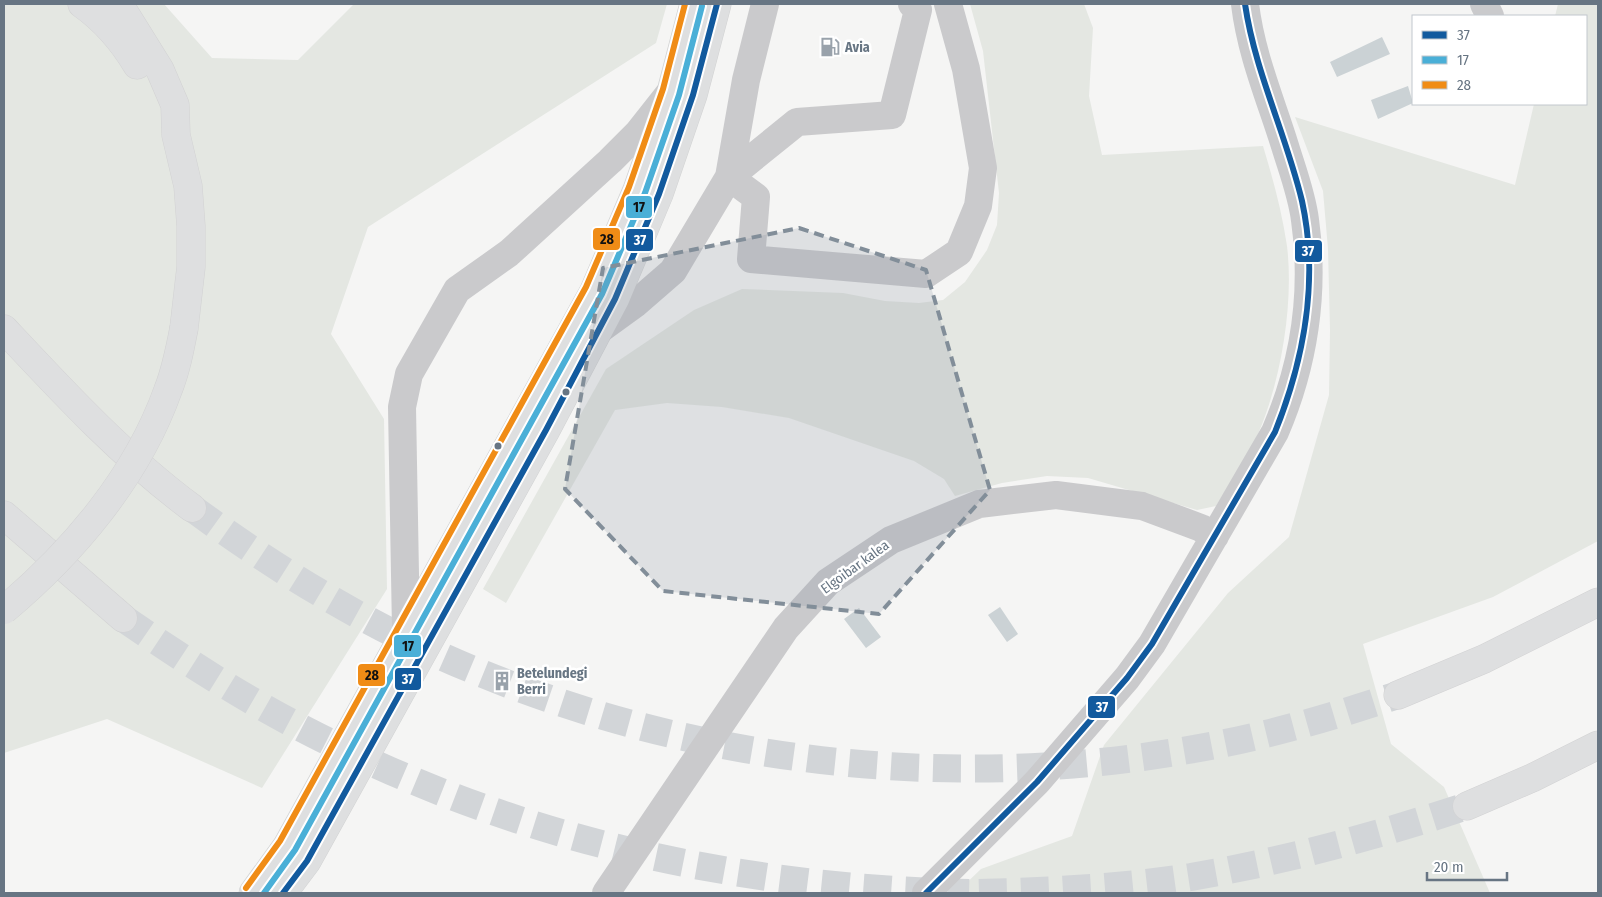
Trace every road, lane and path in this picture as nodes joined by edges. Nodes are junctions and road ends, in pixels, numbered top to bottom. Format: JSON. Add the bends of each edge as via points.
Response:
{"nodes":[{"id":1,"x":82,"y":4,"type":"edge"},
{"id":2,"x":119,"y":4,"type":"edge"},
{"id":3,"x":694,"y":4,"type":"edge"},
{"id":4,"x":717,"y":4,"type":"edge"},
{"id":5,"x":765,"y":4,"type":"edge"},
{"id":6,"x":912,"y":4,"type":"edge"},
{"id":7,"x":948,"y":4,"type":"edge"},
{"id":8,"x":1245,"y":4,"type":"edge"},
{"id":9,"x":671,"y":92,"type":"junction"},
{"id":10,"x":176,"y":135,"type":"junction"},
{"id":11,"x":729,"y":177,"type":"junction"},
{"id":12,"x":4,"y":329,"type":"edge"},
{"id":13,"x":595,"y":334,"type":"junction"},
{"id":14,"x":192,"y":508,"type":"tunnel mouth"},
{"id":15,"x":4,"y":515,"type":"edge"},
{"id":16,"x":1215,"y":536,"type":"junction"},
{"id":17,"x":1598,"y":602,"type":"edge"},
{"id":18,"x":4,"y":610,"type":"edge"},
{"id":19,"x":123,"y":618,"type":"tunnel mouth"},
{"id":20,"x":406,"y":630,"type":"junction"},
{"id":21,"x":1398,"y":695,"type":"tunnel mouth"},
{"id":22,"x":1598,"y":744,"type":"edge"},
{"id":23,"x":1466,"y":806,"type":"tunnel mouth"},
{"id":24,"x":253,"y":893,"type":"edge"},
{"id":25,"x":283,"y":893,"type":"edge"},
{"id":26,"x":606,"y":893,"type":"edge"},
{"id":27,"x":926,"y":893,"type":"edge"}],
"edges":[{"from":1,"to":10,"type":"main road","via":[[122,39],[145,77],[159,111]]},
{"from":2,"to":10,"type":"main road","via":[[151,54],[175,105]]},
{"from":3,"to":9,"type":"main road"},
{"from":4,"to":13,"type":"main road","via":[[693,95],[659,194],[615,299]]},
{"from":5,"to":11,"type":"street","via":[[746,80]]},
{"from":6,"to":11,"type":"street","via":[[918,10],[892,115],[797,122]]},
{"from":7,"to":11,"type":"street","via":[[966,69],[983,168],[978,206],[959,252],[926,274],[751,259],[756,197]]},
{"from":8,"to":16,"type":"street","via":[[1252,46],[1305,218],[1308,256],[1306,312],[1290,397],[1275,432]]},
{"from":9,"to":20,"type":"main road","via":[[637,190],[594,291]]},
{"from":9,"to":20,"type":"street","via":[[638,133],[603,168],[509,253],[458,290],[410,374],[402,407]]},
{"from":10,"to":18,"type":"main road","bridge":true,"via":[[188,186],[191,267],[184,328],[168,391],[132,464],[106,503],[69,547]]},
{"from":11,"to":13,"type":"street","via":[[673,271]]},
{"from":12,"to":14,"type":"main road","via":[[94,424]]},
{"from":13,"to":25,"type":"main road","via":[[546,430],[307,861]]},
{"from":15,"to":19,"type":"main road"},
{"from":16,"to":26,"type":"street","name":"Elgoibar kalea","via":[[1142,506],[1056,495],[979,504],[891,540],[828,582],[786,628]]},
{"from":16,"to":27,"type":"street","via":[[1152,644],[1127,678],[1037,782]]},
{"from":17,"to":21,"type":"main road","via":[[1484,659]]},
{"from":20,"to":24,"type":"main road","via":[[287,846]]},
{"from":22,"to":23,"type":"main road","via":[[1532,778]]}]}
